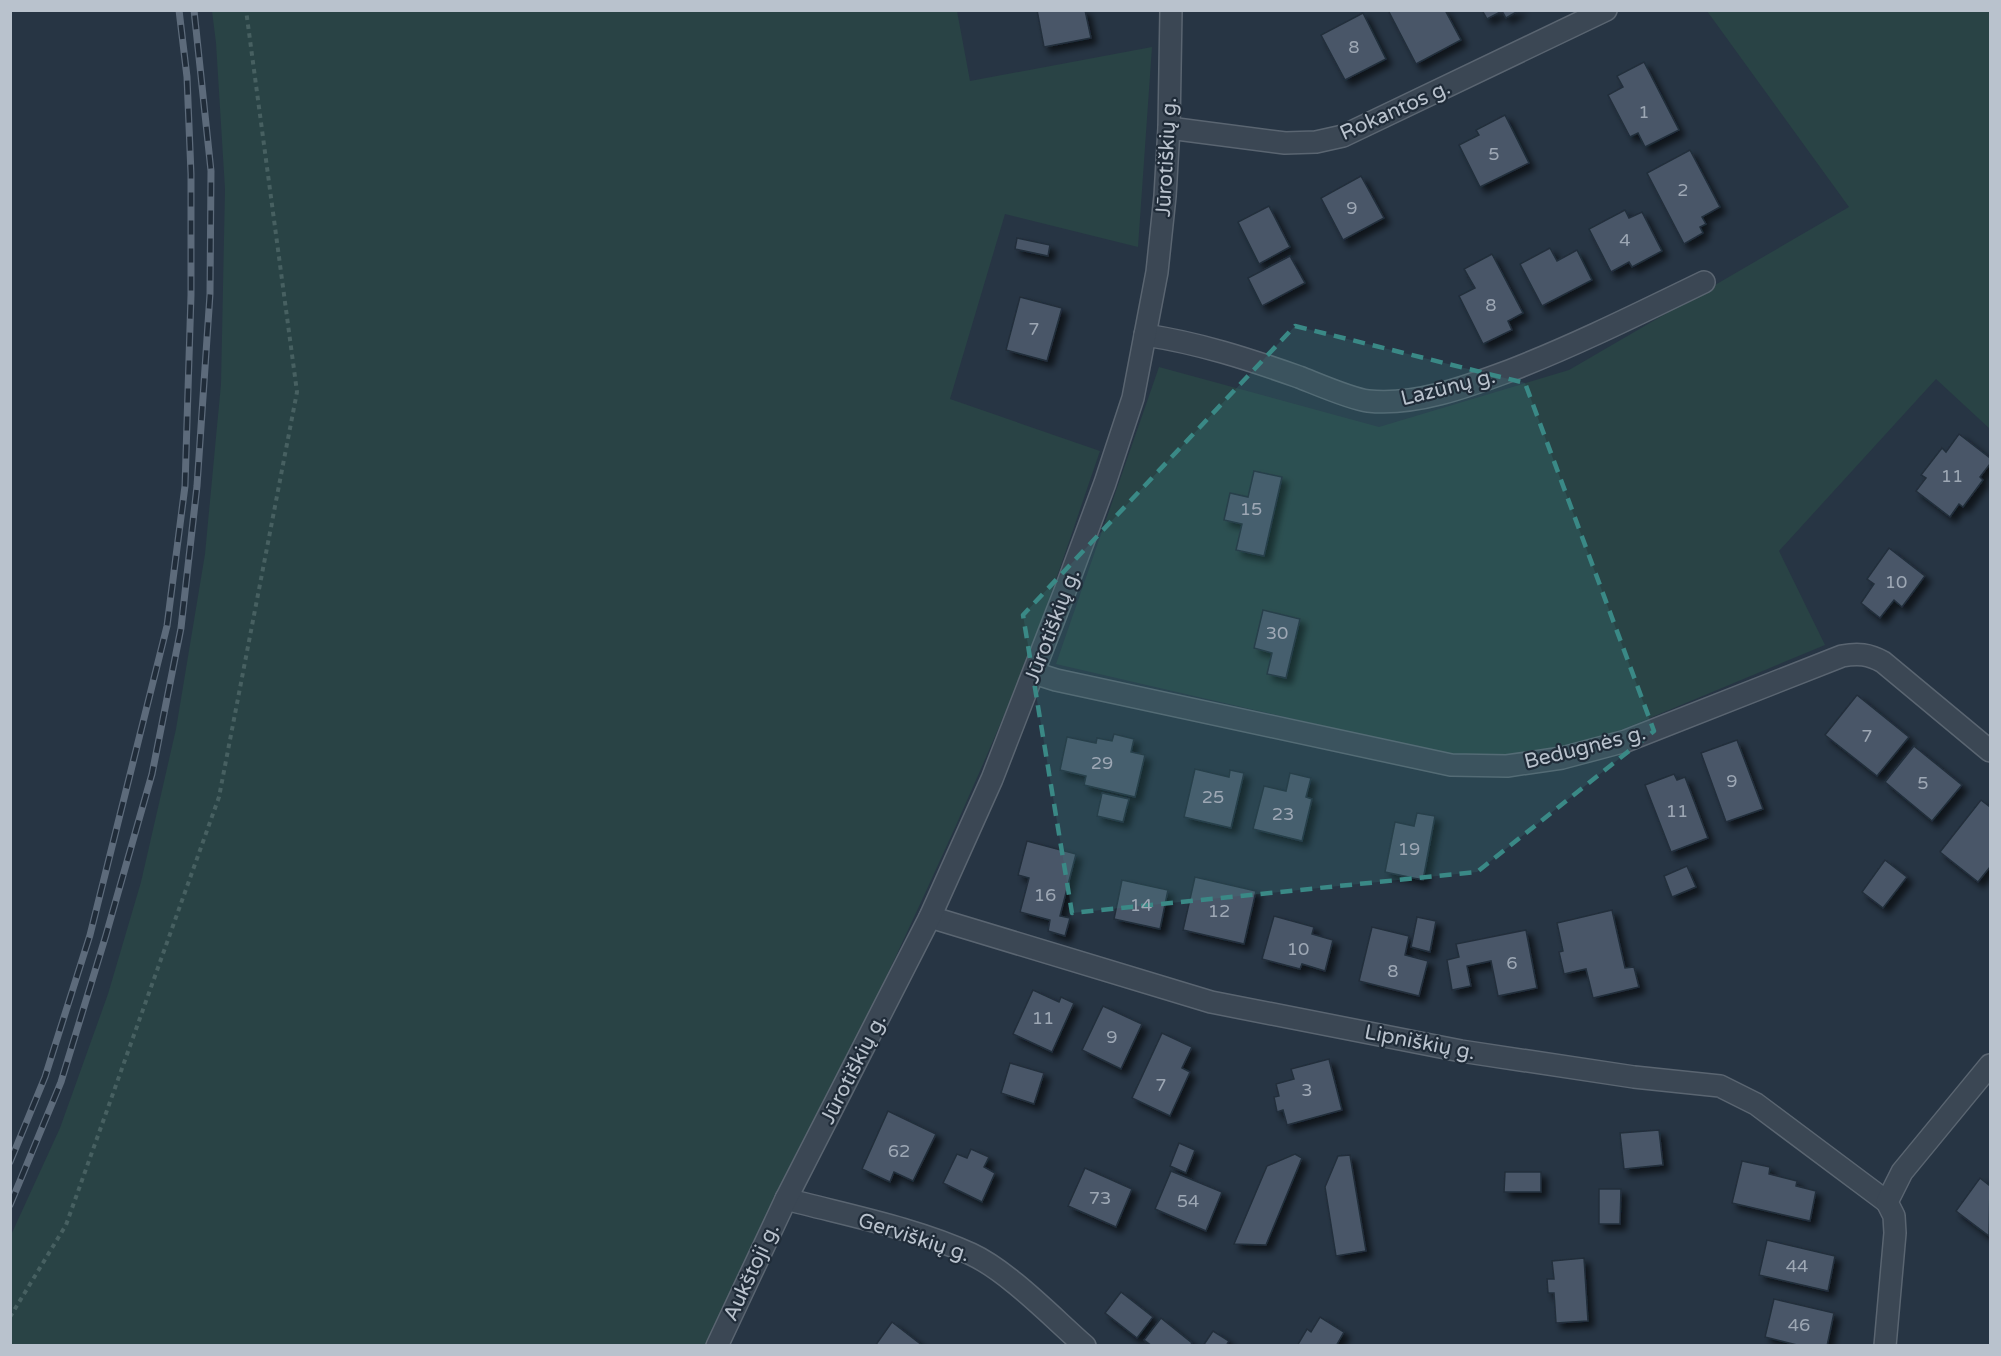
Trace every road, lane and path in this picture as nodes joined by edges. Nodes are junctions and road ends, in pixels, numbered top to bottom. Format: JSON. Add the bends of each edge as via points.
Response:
{"nodes":[{"id":1,"x":246,"y":10,"type":"edge"},
{"id":2,"x":1171,"y":10,"type":"edge"},
{"id":3,"x":1606,"y":10,"type":"edge"},
{"id":4,"x":1169,"y":128,"type":"junction"},
{"id":5,"x":1704,"y":282,"type":"dead end"},
{"id":6,"x":1145,"y":335,"type":"junction"},
{"id":7,"x":1034,"y":673,"type":"junction"},
{"id":8,"x":1990,"y":751,"type":"edge"},
{"id":9,"x":930,"y":917,"type":"junction"},
{"id":10,"x":1990,"y":1065,"type":"edge"},
{"id":11,"x":786,"y":1199,"type":"junction"},
{"id":12,"x":1887,"y":1202,"type":"junction"},
{"id":13,"x":10,"y":1317,"type":"edge"},
{"id":14,"x":717,"y":1346,"type":"edge"},
{"id":15,"x":1085,"y":1346,"type":"edge"},
{"id":16,"x":1885,"y":1346,"type":"edge"}],
"edges":[{"from":1,"to":13,"type":"path","via":[[297,392],[219,797],[66,1225]]},
{"from":2,"to":4,"type":"street","name":"Jūrotiškių g."},
{"from":3,"to":4,"type":"street","name":"Rokantos g.","via":[[1343,136],[1285,143]]},
{"from":4,"to":6,"type":"street","name":"Jūrotiškių g.","via":[[1157,272]]},
{"from":5,"to":6,"type":"street","name":"Lazūnų g.","via":[[1549,355],[1478,383],[1396,401],[1366,401],[1236,355]]},
{"from":6,"to":7,"type":"street","name":"Jūrotiškių g.","via":[[1133,398]]},
{"from":7,"to":8,"type":"street","name":"Bedugnės g.","via":[[1451,765],[1507,766],[1563,758],[1626,741],[1842,656],[1857,654],[1883,662]]},
{"from":7,"to":9,"type":"street","name":"Jūrotiškių g."},
{"from":9,"to":11,"type":"street","name":"Jūrotiškių g."},
{"from":9,"to":12,"type":"street","name":"Lipniškių g.","via":[[1211,1002],[1461,1051],[1720,1086],[1756,1104]]},
{"from":10,"to":12,"type":"street","via":[[1902,1172]]},
{"from":11,"to":14,"type":"street","name":"Aukštoji g."},
{"from":11,"to":15,"type":"street","name":"Gerviškių g.","via":[[923,1235],[972,1254],[1007,1277]]},
{"from":12,"to":16,"type":"street","via":[[1894,1216],[1895,1233]]}]}
